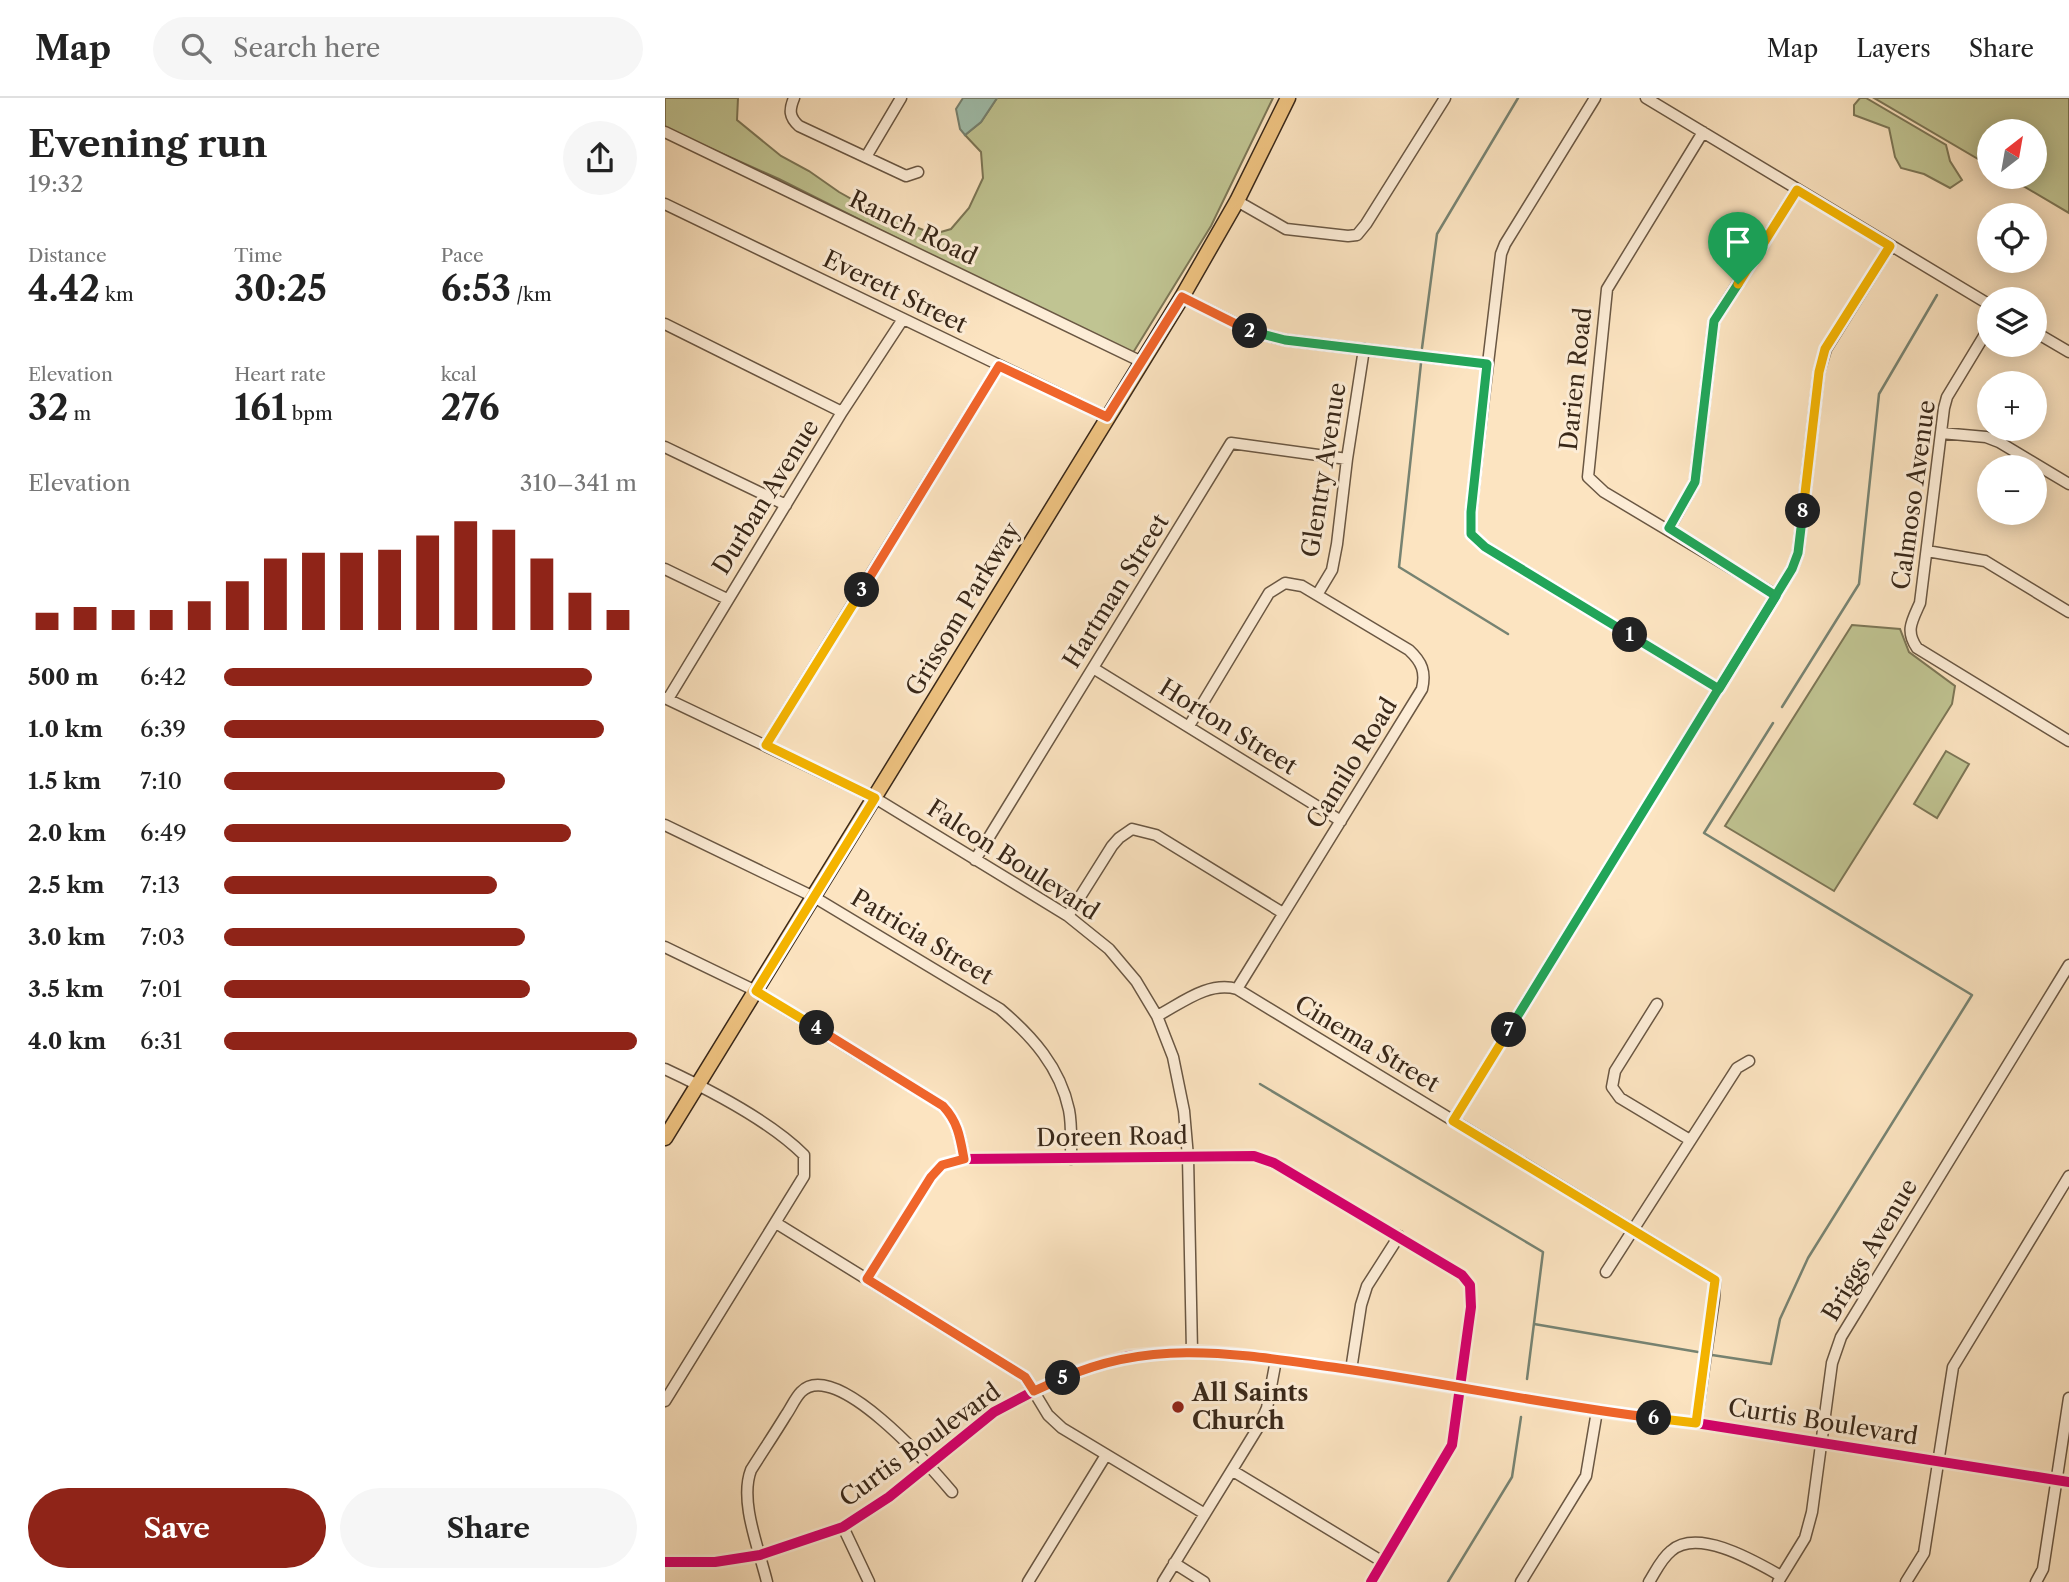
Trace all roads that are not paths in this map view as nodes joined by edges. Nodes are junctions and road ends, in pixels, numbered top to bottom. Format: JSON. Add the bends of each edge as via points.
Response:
{"nodes":[{"id":1,"x":794,"y":98,"type":"edge"},
{"id":2,"x":901,"y":98,"type":"edge"},
{"id":3,"x":1288,"y":98,"type":"edge"},
{"id":4,"x":1445,"y":98,"type":"edge"},
{"id":5,"x":1595,"y":98,"type":"edge"},
{"id":6,"x":1646,"y":98,"type":"edge"},
{"id":7,"x":665,"y":132,"type":"edge"},
{"id":8,"x":1703,"y":132,"type":"junction"},
{"id":9,"x":866,"y":157,"type":"junction"},
{"id":10,"x":918,"y":172,"type":"dead end"},
{"id":11,"x":1797,"y":190,"type":"junction"},
{"id":12,"x":1237,"y":201,"type":"junction"},
{"id":13,"x":665,"y":204,"type":"edge"},
{"id":14,"x":1890,"y":246,"type":"junction"},
{"id":15,"x":1182,"y":297,"type":"junction"},
{"id":16,"x":1977,"y":297,"type":"edge"},
{"id":17,"x":903,"y":319,"type":"junction"},
{"id":18,"x":665,"y":324,"type":"edge"},
{"id":19,"x":2047,"y":339,"type":"edge"},
{"id":20,"x":1977,"y":347,"type":"edge"},
{"id":21,"x":1364,"y":349,"type":"junction"},
{"id":22,"x":2069,"y":352,"type":"edge"},
{"id":23,"x":1142,"y":362,"type":"junction"},
{"id":24,"x":1487,"y":364,"type":"junction"},
{"id":25,"x":999,"y":366,"type":"junction"},
{"id":26,"x":842,"y":412,"type":"junction"},
{"id":27,"x":1107,"y":417,"type":"junction"},
{"id":28,"x":1941,"y":433,"type":"junction"},
{"id":29,"x":665,"y":447,"type":"edge"},
{"id":30,"x":1347,"y":459,"type":"junction"},
{"id":31,"x":2069,"y":484,"type":"edge"},
{"id":32,"x":786,"y":505,"type":"junction"},
{"id":33,"x":1669,"y":528,"type":"junction"},
{"id":34,"x":1927,"y":551,"type":"junction"},
{"id":35,"x":665,"y":569,"type":"edge"},
{"id":36,"x":1317,"y":595,"type":"junction"},
{"id":37,"x":1776,"y":596,"type":"junction"},
{"id":38,"x":727,"y":599,"type":"junction"},
{"id":39,"x":2069,"y":612,"type":"edge"},
{"id":40,"x":1093,"y":668,"type":"junction"},
{"id":41,"x":1719,"y":689,"type":"junction"},
{"id":42,"x":666,"y":698,"type":"edge"},
{"id":43,"x":1189,"y":726,"type":"junction"},
{"id":44,"x":2069,"y":741,"type":"edge"},
{"id":45,"x":766,"y":745,"type":"junction"},
{"id":46,"x":875,"y":798,"type":"junction"},
{"id":47,"x":1341,"y":821,"type":"junction"},
{"id":48,"x":665,"y":825,"type":"edge"},
{"id":49,"x":975,"y":860,"type":"junction"},
{"id":50,"x":814,"y":897,"type":"junction"},
{"id":51,"x":1283,"y":914,"type":"junction"},
{"id":52,"x":1068,"y":916,"type":"junction"},
{"id":53,"x":665,"y":947,"type":"edge"},
{"id":54,"x":2069,"y":965,"type":"edge"},
{"id":55,"x":1237,"y":989,"type":"junction"},
{"id":56,"x":756,"y":991,"type":"junction"},
{"id":57,"x":1657,"y":1003,"type":"dead end"},
{"id":58,"x":1157,"y":1016,"type":"junction"},
{"id":59,"x":1749,"y":1061,"type":"dead end"},
{"id":60,"x":665,"y":1069,"type":"edge"},
{"id":61,"x":698,"y":1084,"type":"junction"},
{"id":62,"x":1453,"y":1121,"type":"junction"},
{"id":63,"x":665,"y":1138,"type":"edge"},
{"id":64,"x":1690,"y":1140,"type":"junction"},
{"id":65,"x":1188,"y":1157,"type":"junction"},
{"id":66,"x":964,"y":1159,"type":"junction"},
{"id":67,"x":1071,"y":1159,"type":"junction"},
{"id":68,"x":2069,"y":1176,"type":"edge"},
{"id":69,"x":776,"y":1223,"type":"junction"},
{"id":70,"x":1634,"y":1230,"type":"junction"},
{"id":71,"x":1399,"y":1236,"type":"junction"},
{"id":72,"x":1606,"y":1272,"type":"dead end"},
{"id":73,"x":867,"y":1279,"type":"junction"},
{"id":74,"x":1192,"y":1351,"type":"junction"},
{"id":75,"x":1276,"y":1360,"type":"junction"},
{"id":76,"x":1351,"y":1370,"type":"junction"},
{"id":77,"x":1460,"y":1386,"type":"junction"},
{"id":78,"x":1034,"y":1391,"type":"junction"},
{"id":79,"x":2069,"y":1398,"type":"edge"},
{"id":80,"x":665,"y":1401,"type":"edge"},
{"id":81,"x":1597,"y":1411,"type":"junction"},
{"id":82,"x":1696,"y":1423,"type":"junction"},
{"id":83,"x":1821,"y":1443,"type":"junction"},
{"id":84,"x":1106,"y":1455,"type":"junction"},
{"id":85,"x":1938,"y":1462,"type":"junction"},
{"id":86,"x":930,"y":1466,"type":"junction"},
{"id":87,"x":1233,"y":1471,"type":"junction"},
{"id":88,"x":2056,"y":1479,"type":"junction"},
{"id":89,"x":2069,"y":1482,"type":"edge"},
{"id":90,"x":952,"y":1492,"type":"dead end"},
{"id":91,"x":1205,"y":1514,"type":"junction"},
{"id":92,"x":843,"y":1527,"type":"junction"},
{"id":93,"x":760,"y":1555,"type":"junction"},
{"id":94,"x":665,"y":1562,"type":"edge"},
{"id":95,"x":1383,"y":1562,"type":"junction"},
{"id":96,"x":1174,"y":1563,"type":"junction"},
{"id":97,"x":1779,"y":1579,"type":"edge"},
{"id":98,"x":767,"y":1582,"type":"edge"},
{"id":99,"x":869,"y":1582,"type":"edge"},
{"id":100,"x":1028,"y":1582,"type":"edge"},
{"id":101,"x":1163,"y":1582,"type":"edge"},
{"id":102,"x":1204,"y":1582,"type":"edge"},
{"id":103,"x":1371,"y":1582,"type":"edge"},
{"id":104,"x":1521,"y":1582,"type":"edge"},
{"id":105,"x":1649,"y":1582,"type":"edge"},
{"id":106,"x":1906,"y":1582,"type":"edge"},
{"id":107,"x":2036,"y":1582,"type":"edge"}],
"edges":[{"from":1,"to":9,"type":"street","via":[[790,111],[799,126]]},
{"from":2,"to":9,"type":"street"},
{"from":3,"to":12,"type":"main road","name":"Grissom Parkway"},
{"from":4,"to":12,"type":"street","via":[[1357,235],[1286,229]]},
{"from":5,"to":24,"type":"street","via":[[1505,244]]},
{"from":6,"to":8,"type":"street"},
{"from":7,"to":23,"type":"street","name":"Ranch Road"},
{"from":8,"to":11,"type":"street"},
{"from":8,"to":33,"type":"street","name":"Darien Road","via":[[1607,289],[1588,460],[1588,477],[1604,492]]},
{"from":9,"to":10,"type":"street","via":[[906,177]]},
{"from":11,"to":14,"type":"street"},
{"from":11,"to":33,"type":"street","via":[[1714,321],[1695,482]]},
{"from":12,"to":15,"type":"main road","name":"Grissom Parkway"},
{"from":13,"to":17,"type":"street","name":"Everett Street"},
{"from":14,"to":16,"type":"street"},
{"from":14,"to":37,"type":"street","via":[[1825,349],[1798,553]]},
{"from":15,"to":21,"type":"street","via":[[1253,332]]},
{"from":15,"to":23,"type":"main road","name":"Grissom Parkway"},
{"from":17,"to":25,"type":"street","name":"Everett Street"},
{"from":17,"to":26,"type":"street","name":"Durban Avenue"},
{"from":18,"to":26,"type":"street"},
{"from":19,"to":22,"type":"street"},
{"from":20,"to":28,"type":"street","name":"Calmoso Avenue","via":[[1947,397]]},
{"from":21,"to":24,"type":"street"},
{"from":21,"to":30,"type":"street","name":"Glentry Avenue"},
{"from":23,"to":27,"type":"main road","name":"Grissom Parkway"},
{"from":24,"to":41,"type":"street","via":[[1471,534],[1485,547]]},
{"from":25,"to":27,"type":"street","name":"Everett Street"},
{"from":25,"to":45,"type":"street"},
{"from":26,"to":32,"type":"street","name":"Durban Avenue"},
{"from":27,"to":46,"type":"main road","name":"Grissom Parkway"},
{"from":28,"to":31,"type":"street","via":[[1999,442]]},
{"from":28,"to":34,"type":"street","name":"Calmoso Avenue"},
{"from":29,"to":32,"type":"street"},
{"from":30,"to":36,"type":"street","name":"Glentry Avenue","via":[[1332,570]]},
{"from":30,"to":40,"type":"street","name":"Hartman Street","via":[[1231,443]]},
{"from":32,"to":38,"type":"street","name":"Durban Avenue"},
{"from":33,"to":37,"type":"street","name":"Darien Road"},
{"from":34,"to":39,"type":"street","via":[[1985,561]]},
{"from":34,"to":44,"type":"street","name":"Calmoso Avenue","via":[[1920,603],[1911,627],[1910,637],[1917,648]]},
{"from":35,"to":38,"type":"street"},
{"from":36,"to":43,"type":"street","via":[[1285,583],[1269,593]]},
{"from":36,"to":47,"type":"street","name":"Camilo Road","via":[[1409,650],[1426,675],[1422,689]]},
{"from":37,"to":41,"type":"street"},
{"from":38,"to":42,"type":"street","name":"Durban Avenue"},
{"from":40,"to":43,"type":"street","name":"Horton Street"},
{"from":40,"to":49,"type":"street","name":"Hartman Street"},
{"from":41,"to":62,"type":"street"},
{"from":42,"to":45,"type":"street","name":"Falcon Boulevard"},
{"from":43,"to":47,"type":"street","name":"Horton Street"},
{"from":45,"to":46,"type":"street","name":"Falcon Boulevard"},
{"from":46,"to":49,"type":"street","name":"Falcon Boulevard"},
{"from":46,"to":50,"type":"main road","name":"Grissom Parkway"},
{"from":47,"to":51,"type":"street","name":"Camilo Road"},
{"from":48,"to":50,"type":"street","name":"Patricia Street"},
{"from":49,"to":52,"type":"street","name":"Falcon Boulevard"},
{"from":50,"to":56,"type":"main road","name":"Grissom Parkway"},
{"from":50,"to":67,"type":"street","name":"Patricia Street","via":[[1000,1009],[1022,1028],[1059,1077],[1069,1111]]},
{"from":51,"to":52,"type":"street","via":[[1156,835],[1132,829],[1119,838]]},
{"from":51,"to":55,"type":"street","name":"Camilo Road"},
{"from":52,"to":58,"type":"street","name":"Falcon Boulevard","via":[[1109,949]]},
{"from":53,"to":56,"type":"street"},
{"from":54,"to":83,"type":"street","name":"Briggs Avenue","via":[[1841,1337],[1832,1363]]},
{"from":55,"to":58,"type":"street","via":[[1212,987]]},
{"from":55,"to":62,"type":"street","name":"Cinema Street"},
{"from":56,"to":61,"type":"main road","name":"Grissom Parkway"},
{"from":56,"to":66,"type":"street","via":[[943,1106],[959,1130]]},
{"from":57,"to":64,"type":"street","via":[[1615,1071],[1612,1087],[1620,1098]]},
{"from":58,"to":65,"type":"street","name":"Falcon Boulevard","via":[[1173,1057]]},
{"from":59,"to":64,"type":"street","via":[[1737,1068]]},
{"from":60,"to":61,"type":"street"},
{"from":61,"to":63,"type":"main road","name":"Grissom Parkway"},
{"from":61,"to":69,"type":"street","via":[[788,1139],[804,1155],[804,1176]]},
{"from":62,"to":70,"type":"street","name":"Cinema Street"},
{"from":64,"to":70,"type":"street"},
{"from":65,"to":67,"type":"street","name":"Doreen Road"},
{"from":65,"to":71,"type":"street","name":"Doreen Road","via":[[1254,1156],[1274,1163]]},
{"from":65,"to":74,"type":"street","name":"Falcon Boulevard"},
{"from":66,"to":67,"type":"street","name":"Doreen Road"},
{"from":66,"to":73,"type":"street","name":"Doreen Road","via":[[942,1165],[931,1177]]},
{"from":68,"to":85,"type":"street","via":[[1953,1367]]},
{"from":69,"to":73,"type":"street"},
{"from":69,"to":80,"type":"street"},
{"from":70,"to":72,"type":"street"},
{"from":70,"to":82,"type":"street","name":"Cinema Street","via":[[1715,1280]]},
{"from":71,"to":76,"type":"street","via":[[1367,1286]]},
{"from":71,"to":77,"type":"street","name":"Doreen Road","via":[[1462,1275],[1470,1285]]},
{"from":73,"to":78,"type":"street","via":[[1025,1377]]},
{"from":74,"to":75,"type":"street","name":"Curtis Boulevard"},
{"from":74,"to":78,"type":"street","name":"Curtis Boulevard","via":[[1128,1356]]},
{"from":75,"to":76,"type":"street","name":"Curtis Boulevard"},
{"from":75,"to":87,"type":"street","via":[[1268,1408]]},
{"from":76,"to":77,"type":"street","name":"Curtis Boulevard"},
{"from":77,"to":81,"type":"street","name":"Curtis Boulevard"},
{"from":77,"to":95,"type":"street","via":[[1452,1445]]},
{"from":78,"to":84,"type":"street","via":[[1062,1428]]},
{"from":78,"to":86,"type":"street","name":"Curtis Boulevard","via":[[994,1412]]},
{"from":79,"to":88,"type":"street"},
{"from":81,"to":82,"type":"street","name":"Curtis Boulevard"},
{"from":81,"to":104,"type":"street","via":[[1586,1476]]},
{"from":82,"to":83,"type":"street","name":"Curtis Boulevard"},
{"from":83,"to":85,"type":"street","name":"Curtis Boulevard"},
{"from":83,"to":97,"type":"street","name":"Briggs Avenue","via":[[1805,1538]]},
{"from":84,"to":91,"type":"street"},
{"from":84,"to":100,"type":"street"},
{"from":85,"to":88,"type":"street","name":"Curtis Boulevard"},
{"from":85,"to":106,"type":"street","via":[[1924,1553]]},
{"from":86,"to":90,"type":"street"},
{"from":86,"to":92,"type":"street","name":"Curtis Boulevard"},
{"from":86,"to":93,"type":"street","via":[[882,1419],[832,1386],[817,1383],[801,1391],[747,1482]]},
{"from":87,"to":91,"type":"street"},
{"from":87,"to":95,"type":"street"},
{"from":88,"to":89,"type":"street","name":"Curtis Boulevard"},
{"from":88,"to":107,"type":"street","via":[[2043,1569]]},
{"from":91,"to":96,"type":"street"},
{"from":92,"to":93,"type":"street","name":"Curtis Boulevard"},
{"from":92,"to":99,"type":"street"},
{"from":93,"to":94,"type":"street","name":"Curtis Boulevard","via":[[715,1562]]},
{"from":93,"to":98,"type":"street"},
{"from":95,"to":103,"type":"street"},
{"from":96,"to":101,"type":"street"},
{"from":96,"to":102,"type":"street"},
{"from":97,"to":105,"type":"street","via":[[1743,1554],[1714,1545],[1684,1543],[1672,1549]]}]}
